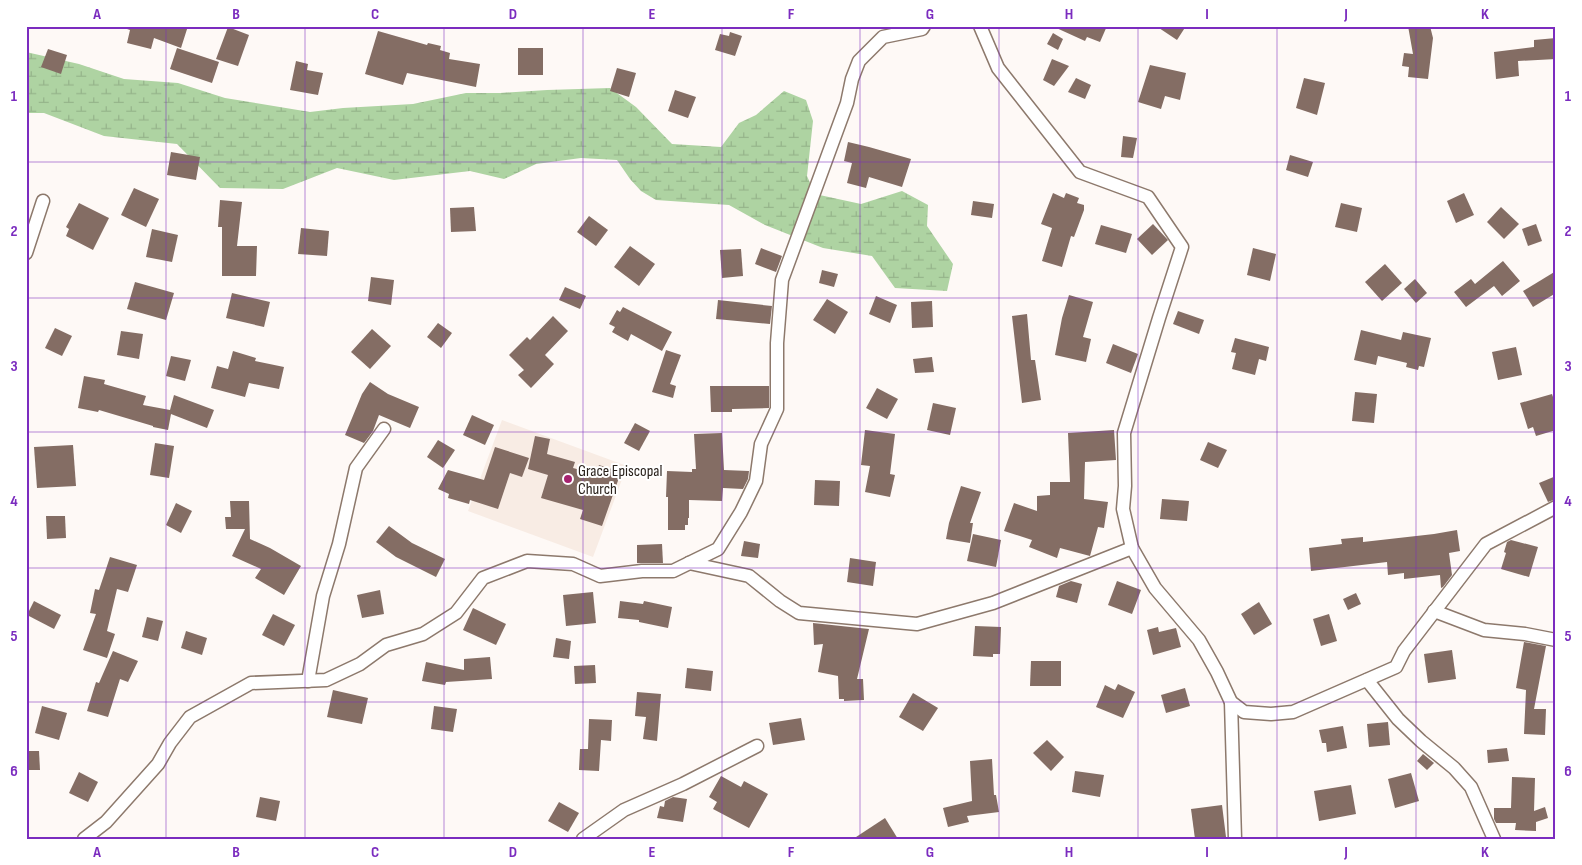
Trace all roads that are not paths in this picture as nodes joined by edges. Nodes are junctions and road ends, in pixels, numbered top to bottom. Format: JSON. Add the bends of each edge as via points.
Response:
{"nodes":[{"id":1,"x":924,"y":26,"type":"edge"},
{"id":2,"x":980,"y":26,"type":"edge"},
{"id":3,"x":43,"y":200,"type":"dead end"},
{"id":4,"x":26,"y":253,"type":"edge"},
{"id":5,"x":384,"y":428,"type":"dead end"},
{"id":6,"x":1556,"y":507,"type":"edge"},
{"id":7,"x":1132,"y":548,"type":"junction"},
{"id":8,"x":689,"y":563,"type":"junction"},
{"id":9,"x":1434,"y":611,"type":"junction"},
{"id":10,"x":1556,"y":640,"type":"edge"},
{"id":11,"x":1367,"y":680,"type":"junction"},
{"id":12,"x":308,"y":681,"type":"junction"},
{"id":13,"x":1231,"y":702,"type":"junction"},
{"id":14,"x":757,"y":746,"type":"dead end"},
{"id":15,"x":84,"y":839,"type":"edge"},
{"id":16,"x":583,"y":839,"type":"edge"},
{"id":17,"x":1235,"y":839,"type":"edge"},
{"id":18,"x":1494,"y":839,"type":"edge"}],
"edges":[{"from":1,"to":8,"type":"street","via":[[884,37],[859,61],[847,103],[782,280],[777,343],[777,409],[761,444],[756,481],[718,549]]},
{"from":2,"to":7,"type":"street","via":[[998,68],[1080,172],[1148,197],[1182,247],[1124,433],[1123,509]]},
{"from":3,"to":4,"type":"street"},
{"from":5,"to":12,"type":"street","via":[[356,468],[339,544],[323,596]]},
{"from":6,"to":9,"type":"street","via":[[1486,544]]},
{"from":7,"to":8,"type":"street","via":[[993,603],[917,624],[799,613],[749,576]]},
{"from":7,"to":13,"type":"street","via":[[1155,588],[1199,640]]},
{"from":8,"to":12,"type":"street","via":[[673,571],[600,576],[573,564],[527,561],[483,578],[456,613],[423,634],[386,645],[360,664],[326,680]]},
{"from":9,"to":10,"type":"street","via":[[1484,630]]},
{"from":9,"to":11,"type":"street","via":[[1396,667]]},
{"from":11,"to":13,"type":"street","via":[[1293,712],[1244,712]]},
{"from":11,"to":18,"type":"street","via":[[1398,719],[1471,787]]},
{"from":12,"to":15,"type":"street","via":[[251,683],[190,717],[158,764],[106,822]]},
{"from":13,"to":17,"type":"street"},
{"from":14,"to":16,"type":"street","via":[[624,810]]}]}
